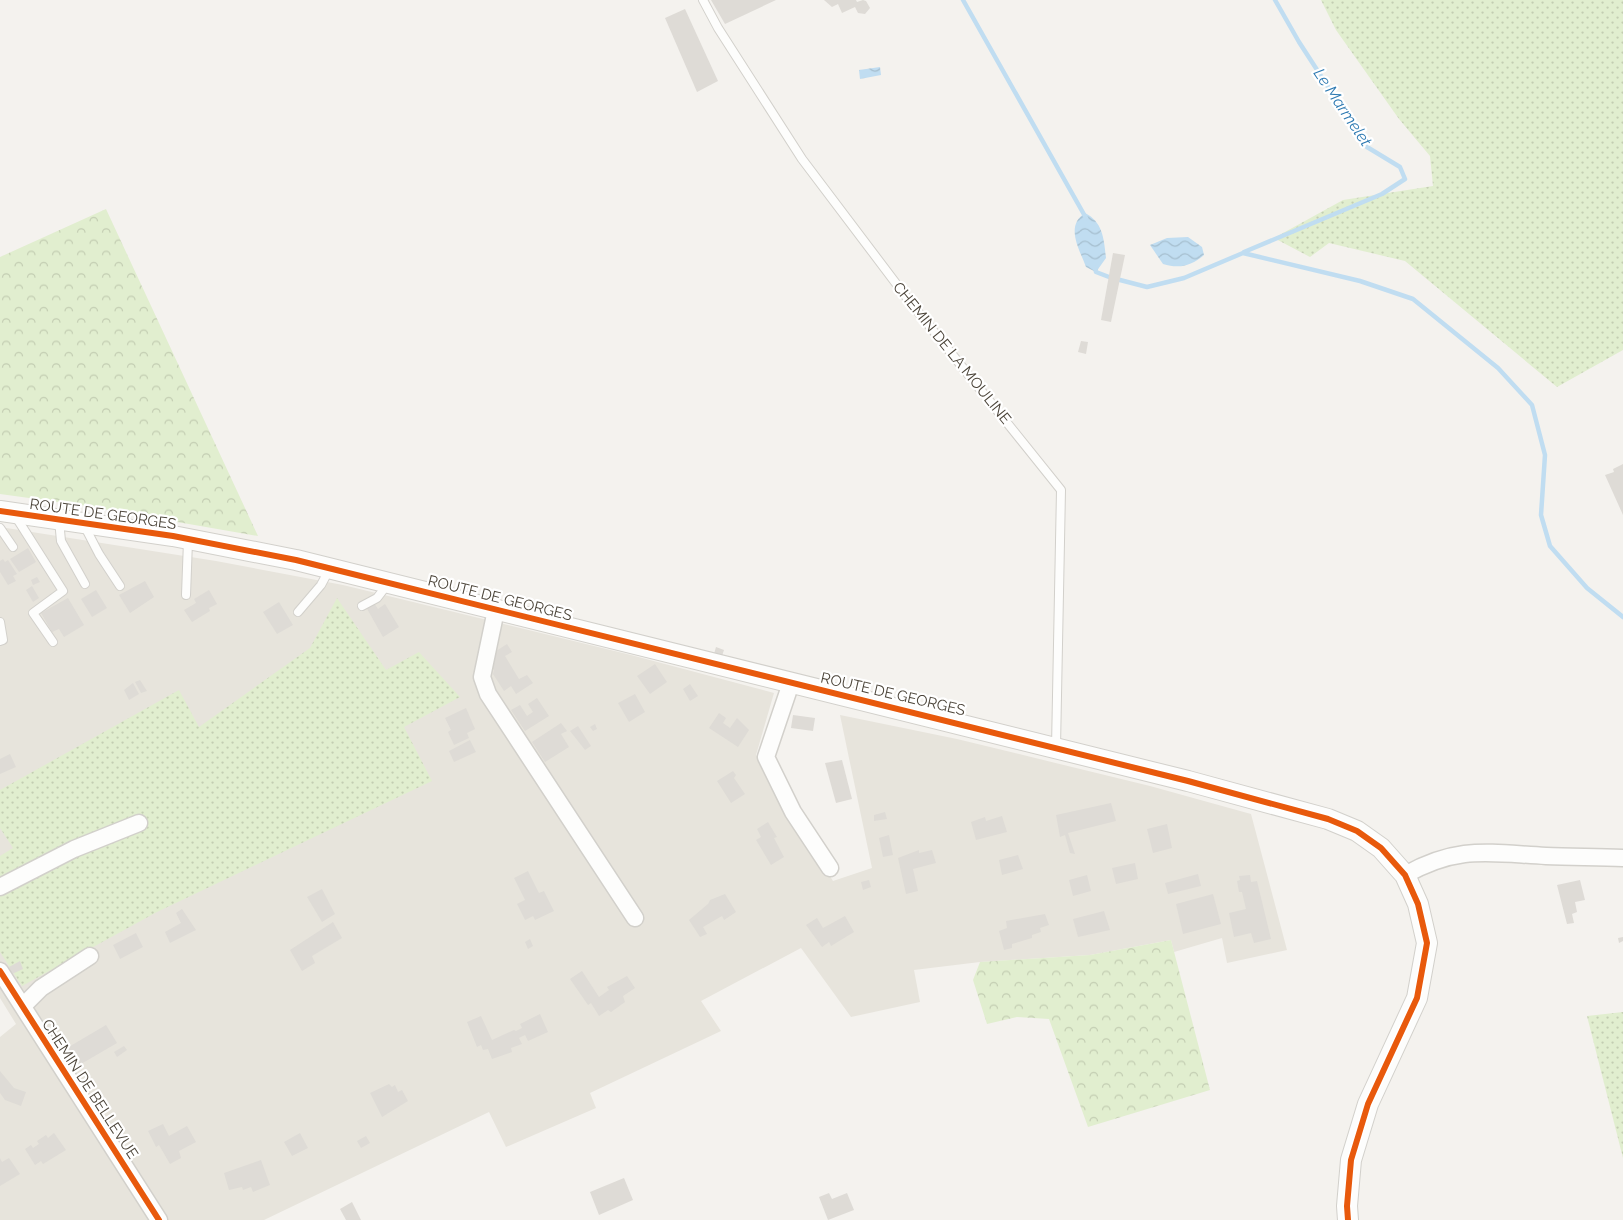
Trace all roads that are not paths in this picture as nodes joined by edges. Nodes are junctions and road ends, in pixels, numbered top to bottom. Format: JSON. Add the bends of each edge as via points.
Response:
{"nodes":[{"id":1,"x":703,"y":0,"type":"edge"},
{"id":2,"x":7,"y":512,"type":"edge"},
{"id":3,"x":59,"y":520,"type":"junction"},
{"id":4,"x":83,"y":524,"type":"junction"},
{"id":5,"x":0,"y":528,"type":"edge"},
{"id":6,"x":188,"y":539,"type":"junction"},
{"id":7,"x":13,"y":547,"type":"dead end"},
{"id":8,"x":330,"y":568,"type":"junction"},
{"id":9,"x":86,"y":584,"type":"dead end"},
{"id":10,"x":388,"y":584,"type":"junction"},
{"id":11,"x":120,"y":586,"type":"dead end"},
{"id":12,"x":186,"y":595,"type":"dead end"},
{"id":13,"x":362,"y":606,"type":"dead end"},
{"id":14,"x":496,"y":610,"type":"junction"},
{"id":15,"x":298,"y":612,"type":"dead end"},
{"id":16,"x":0,"y":622,"type":"edge"},
{"id":17,"x":0,"y":641,"type":"edge"},
{"id":18,"x":53,"y":642,"type":"dead end"},
{"id":19,"x":791,"y":683,"type":"junction"},
{"id":20,"x":1056,"y":748,"type":"junction"},
{"id":21,"x":139,"y":823,"type":"dead end"},
{"id":22,"x":1623,"y":858,"type":"edge"},
{"id":23,"x":830,"y":868,"type":"dead end"},
{"id":24,"x":1405,"y":875,"type":"junction"},
{"id":25,"x":0,"y":886,"type":"edge"},
{"id":26,"x":635,"y":918,"type":"dead end"},
{"id":27,"x":90,"y":956,"type":"dead end"},
{"id":28,"x":0,"y":971,"type":"edge"},
{"id":29,"x":22,"y":1006,"type":"junction"},
{"id":30,"x":159,"y":1220,"type":"edge"},
{"id":31,"x":1348,"y":1220,"type":"edge"}],
"edges":[{"from":1,"to":20,"type":"lane","name":"CHEMIN DE LA MOULINE","via":[[802,159],[907,298],[1061,490]]},
{"from":2,"to":3,"type":"street","name":"ROUTE DE GEORGES"},
{"from":2,"to":18,"type":"lane","via":[[63,591],[33,613]]},
{"from":3,"to":4,"type":"street","name":"ROUTE DE GEORGES"},
{"from":3,"to":9,"type":"lane","via":[[61,541]]},
{"from":4,"to":6,"type":"street","name":"ROUTE DE GEORGES"},
{"from":4,"to":11,"type":"lane"},
{"from":5,"to":7,"type":"lane"},
{"from":6,"to":8,"type":"street","name":"ROUTE DE GEORGES"},
{"from":6,"to":12,"type":"lane"},
{"from":8,"to":10,"type":"street","name":"ROUTE DE GEORGES"},
{"from":8,"to":15,"type":"lane","via":[[321,585]]},
{"from":10,"to":13,"type":"lane","via":[[377,598]]},
{"from":10,"to":14,"type":"street","name":"ROUTE DE GEORGES"},
{"from":14,"to":19,"type":"street","name":"ROUTE DE GEORGES"},
{"from":14,"to":26,"type":"street","via":[[482,677],[488,694]]},
{"from":16,"to":17,"type":"lane","via":[[3,640]]},
{"from":19,"to":20,"type":"street","name":"ROUTE DE GEORGES"},
{"from":19,"to":23,"type":"street","via":[[766,757],[793,812]]},
{"from":20,"to":24,"type":"street","name":"ROUTE DE GEORGES","via":[[1328,819],[1357,831],[1381,848]]},
{"from":21,"to":25,"type":"street"},
{"from":22,"to":24,"type":"street","via":[[1486,851],[1428,863]]},
{"from":24,"to":31,"type":"street","name":"ROUTE DE GEORGES","via":[[1418,904],[1427,943],[1417,998],[1368,1104],[1351,1160]]},
{"from":27,"to":29,"type":"street","via":[[41,988]]},
{"from":28,"to":29,"type":"street","name":"CHEMIN DE BELLEVUE"},
{"from":29,"to":30,"type":"street","name":"CHEMIN DE BELLEVUE"}]}
